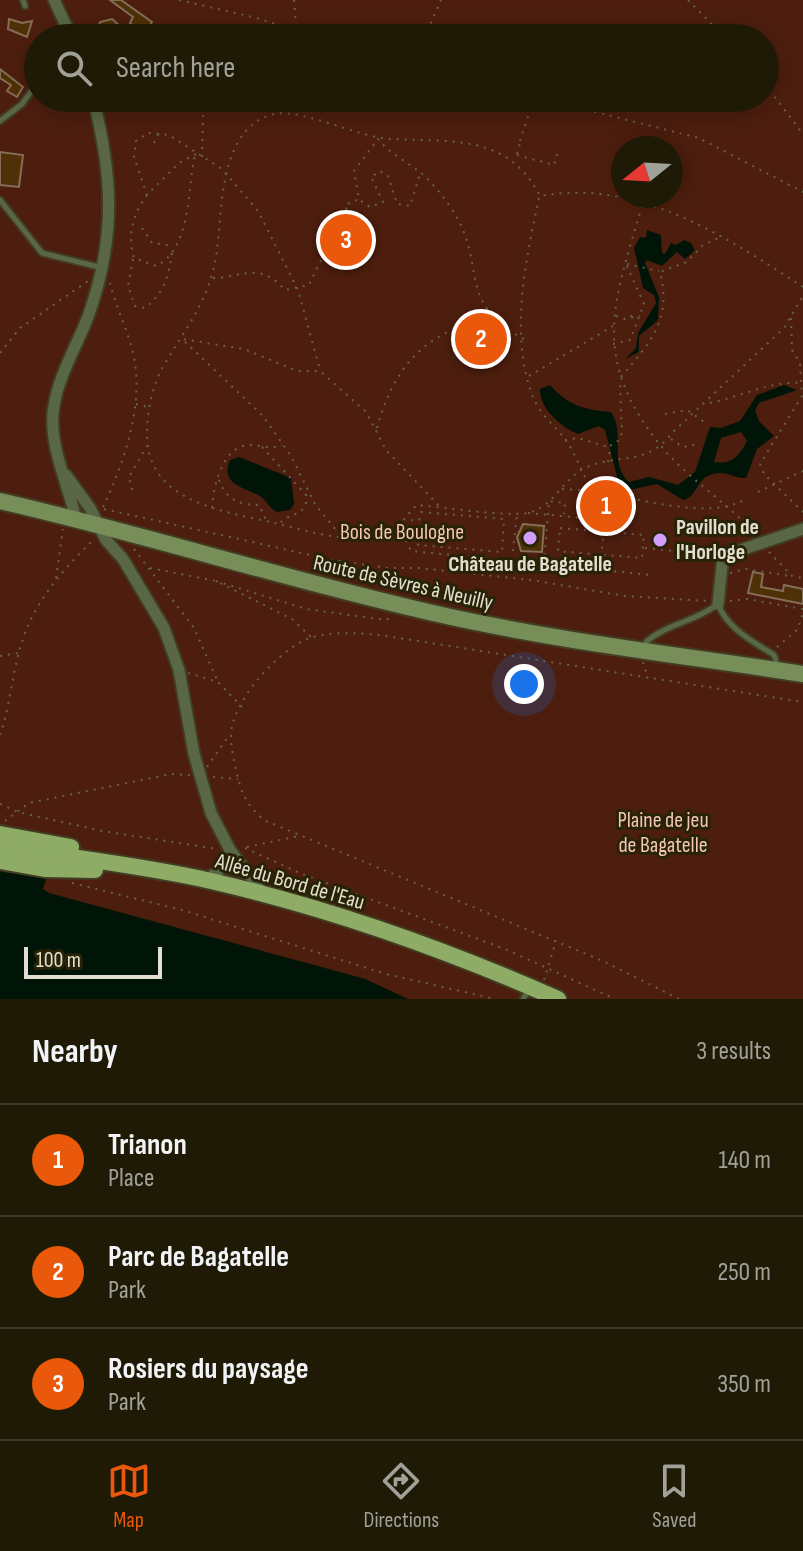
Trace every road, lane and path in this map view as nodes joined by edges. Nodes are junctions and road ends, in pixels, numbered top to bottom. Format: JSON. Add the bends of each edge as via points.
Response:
{"nodes":[{"id":1,"x":54,"y":0,"type":"edge"},
{"id":2,"x":179,"y":0,"type":"edge"},
{"id":3,"x":294,"y":0,"type":"edge"},
{"id":4,"x":441,"y":0,"type":"edge"},
{"id":5,"x":688,"y":0,"type":"edge"},
{"id":6,"x":65,"y":24,"type":"edge"},
{"id":7,"x":269,"y":24,"type":"edge"},
{"id":8,"x":298,"y":24,"type":"edge"},
{"id":9,"x":430,"y":24,"type":"edge"},
{"id":10,"x":711,"y":24,"type":"edge"},
{"id":11,"x":24,"y":101,"type":"edge"},
{"id":12,"x":779,"y":102,"type":"edge"},
{"id":13,"x":96,"y":112,"type":"edge"},
{"id":14,"x":530,"y":112,"type":"edge"},
{"id":15,"x":596,"y":112,"type":"edge"},
{"id":16,"x":281,"y":114,"type":"joint"},
{"id":17,"x":203,"y":115,"type":"dead end"},
{"id":18,"x":0,"y":121,"type":"edge"},
{"id":19,"x":159,"y":132,"type":"junction"},
{"id":20,"x":803,"y":134,"type":"edge"},
{"id":21,"x":378,"y":139,"type":"junction"},
{"id":22,"x":154,"y":143,"type":"dead end"},
{"id":23,"x":196,"y":154,"type":"junction"},
{"id":24,"x":557,"y":154,"type":"dead end"},
{"id":25,"x":515,"y":157,"type":"junction"},
{"id":26,"x":202,"y":158,"type":"junction"},
{"id":27,"x":421,"y":173,"type":"junction"},
{"id":28,"x":228,"y":176,"type":"junction"},
{"id":29,"x":803,"y":192,"type":"edge"},
{"id":30,"x":147,"y":195,"type":"junction"},
{"id":31,"x":540,"y":196,"type":"junction"},
{"id":32,"x":611,"y":197,"type":"edge"},
{"id":33,"x":359,"y":199,"type":"junction"},
{"id":34,"x":0,"y":200,"type":"edge"},
{"id":35,"x":641,"y":208,"type":"edge"},
{"id":36,"x":655,"y":208,"type":"edge"},
{"id":37,"x":142,"y":228,"type":"dead end"},
{"id":38,"x":725,"y":236,"type":"junction"},
{"id":39,"x":175,"y":246,"type":"junction"},
{"id":40,"x":172,"y":252,"type":"junction"},
{"id":41,"x":134,"y":258,"type":"junction"},
{"id":42,"x":625,"y":263,"type":"junction"},
{"id":43,"x":103,"y":272,"type":"junction"},
{"id":44,"x":660,"y":272,"type":"junction"},
{"id":45,"x":212,"y":277,"type":"junction"},
{"id":46,"x":803,"y":287,"type":"edge"},
{"id":47,"x":298,"y":290,"type":"junction"},
{"id":48,"x":803,"y":296,"type":"edge"},
{"id":49,"x":614,"y":316,"type":"junction"},
{"id":50,"x":641,"y":316,"type":"junction"},
{"id":51,"x":791,"y":317,"type":"junction"},
{"id":52,"x":492,"y":318,"type":"junction"},
{"id":53,"x":613,"y":326,"type":"junction"},
{"id":54,"x":182,"y":339,"type":"junction"},
{"id":55,"x":524,"y":339,"type":"junction"},
{"id":56,"x":613,"y":344,"type":"junction"},
{"id":57,"x":0,"y":353,"type":"edge"},
{"id":58,"x":320,"y":371,"type":"junction"},
{"id":59,"x":528,"y":376,"type":"junction"},
{"id":60,"x":619,"y":379,"type":"junction"},
{"id":61,"x":801,"y":383,"type":"junction"},
{"id":62,"x":707,"y":403,"type":"junction"},
{"id":63,"x":136,"y":404,"type":"junction"},
{"id":64,"x":149,"y":407,"type":"junction"},
{"id":65,"x":665,"y":414,"type":"dead end"},
{"id":66,"x":694,"y":415,"type":"junction"},
{"id":67,"x":706,"y":423,"type":"dead end"},
{"id":68,"x":377,"y":429,"type":"junction"},
{"id":69,"x":669,"y":437,"type":"junction"},
{"id":70,"x":565,"y":440,"type":"junction"},
{"id":71,"x":284,"y":444,"type":"junction"},
{"id":72,"x":698,"y":444,"type":"dead end"},
{"id":73,"x":148,"y":445,"type":"junction"},
{"id":74,"x":610,"y":446,"type":"junction"},
{"id":75,"x":262,"y":447,"type":"junction"},
{"id":76,"x":662,"y":447,"type":"junction"},
{"id":77,"x":610,"y":463,"type":"junction"},
{"id":78,"x":581,"y":471,"type":"junction"},
{"id":79,"x":803,"y":471,"type":"edge"},
{"id":80,"x":66,"y":475,"type":"junction"},
{"id":81,"x":219,"y":479,"type":"junction"},
{"id":82,"x":775,"y":485,"type":"junction"},
{"id":83,"x":304,"y":487,"type":"junction"},
{"id":84,"x":562,"y":489,"type":"junction"},
{"id":85,"x":132,"y":490,"type":"dead end"},
{"id":86,"x":593,"y":491,"type":"junction"},
{"id":87,"x":758,"y":492,"type":"dead end"},
{"id":88,"x":0,"y":501,"type":"edge"},
{"id":89,"x":549,"y":501,"type":"junction"},
{"id":90,"x":742,"y":501,"type":"dead end"},
{"id":91,"x":440,"y":507,"type":"junction"},
{"id":92,"x":102,"y":508,"type":"junction"},
{"id":93,"x":729,"y":508,"type":"junction"},
{"id":94,"x":212,"y":510,"type":"junction"},
{"id":95,"x":803,"y":512,"type":"edge"},
{"id":96,"x":517,"y":513,"type":"junction"},
{"id":97,"x":527,"y":513,"type":"junction"},
{"id":98,"x":548,"y":515,"type":"junction"},
{"id":99,"x":97,"y":517,"type":"junction"},
{"id":100,"x":564,"y":517,"type":"junction"},
{"id":101,"x":122,"y":521,"type":"junction"},
{"id":102,"x":266,"y":521,"type":"junction"},
{"id":103,"x":70,"y":523,"type":"junction"},
{"id":104,"x":279,"y":524,"type":"junction"},
{"id":105,"x":399,"y":526,"type":"junction"},
{"id":106,"x":407,"y":527,"type":"junction"},
{"id":107,"x":803,"y":529,"type":"edge"},
{"id":108,"x":604,"y":532,"type":"junction"},
{"id":109,"x":503,"y":535,"type":"junction"},
{"id":110,"x":341,"y":536,"type":"junction"},
{"id":111,"x":514,"y":536,"type":"junction"},
{"id":112,"x":546,"y":539,"type":"junction"},
{"id":113,"x":559,"y":540,"type":"junction"},
{"id":114,"x":761,"y":542,"type":"junction"},
{"id":115,"x":134,"y":547,"type":"dead end"},
{"id":116,"x":643,"y":548,"type":"junction"},
{"id":117,"x":601,"y":555,"type":"junction"},
{"id":118,"x":723,"y":556,"type":"junction"},
{"id":119,"x":123,"y":559,"type":"junction"},
{"id":120,"x":512,"y":560,"type":"junction"},
{"id":121,"x":544,"y":564,"type":"junction"},
{"id":122,"x":150,"y":568,"type":"junction"},
{"id":123,"x":600,"y":570,"type":"junction"},
{"id":124,"x":651,"y":575,"type":"dead end"},
{"id":125,"x":721,"y":576,"type":"junction"},
{"id":126,"x":792,"y":576,"type":"junction"},
{"id":127,"x":803,"y":578,"type":"edge"},
{"id":128,"x":56,"y":579,"type":"junction"},
{"id":129,"x":216,"y":581,"type":"junction"},
{"id":130,"x":718,"y":604,"type":"junction"},
{"id":131,"x":803,"y":611,"type":"edge"},
{"id":132,"x":393,"y":616,"type":"dead end"},
{"id":133,"x":311,"y":638,"type":"junction"},
{"id":134,"x":646,"y":642,"type":"dead end"},
{"id":135,"x":19,"y":652,"type":"junction"},
{"id":136,"x":0,"y":656,"type":"edge"},
{"id":137,"x":775,"y":658,"type":"joint"},
{"id":138,"x":643,"y":659,"type":"dead end"},
{"id":139,"x":179,"y":670,"type":"junction"},
{"id":140,"x":803,"y":674,"type":"edge"},
{"id":141,"x":649,"y":679,"type":"junction"},
{"id":142,"x":218,"y":682,"type":"junction"},
{"id":143,"x":803,"y":702,"type":"edge"},
{"id":144,"x":242,"y":708,"type":"junction"},
{"id":145,"x":231,"y":733,"type":"junction"},
{"id":146,"x":0,"y":735,"type":"edge"},
{"id":147,"x":199,"y":773,"type":"junction"},
{"id":148,"x":238,"y":779,"type":"junction"},
{"id":149,"x":0,"y":804,"type":"edge"},
{"id":150,"x":18,"y":812,"type":"junction"},
{"id":151,"x":0,"y":825,"type":"edge"},
{"id":152,"x":0,"y":834,"type":"edge"},
{"id":153,"x":300,"y":836,"type":"junction"},
{"id":154,"x":0,"y":846,"type":"edge"},
{"id":155,"x":245,"y":848,"type":"junction"},
{"id":156,"x":230,"y":850,"type":"junction"},
{"id":157,"x":0,"y":861,"type":"edge"},
{"id":158,"x":124,"y":865,"type":"junction"},
{"id":159,"x":69,"y":880,"type":"dead end"},
{"id":160,"x":207,"y":880,"type":"junction"},
{"id":161,"x":264,"y":894,"type":"junction"},
{"id":162,"x":556,"y":941,"type":"junction"},
{"id":163,"x":548,"y":970,"type":"junction"},
{"id":164,"x":532,"y":990,"type":"edge"},
{"id":165,"x":495,"y":999,"type":"edge"},
{"id":166,"x":558,"y":999,"type":"edge"},
{"id":167,"x":615,"y":999,"type":"edge"},
{"id":168,"x":679,"y":999,"type":"edge"}],
"edges":[{"from":1,"to":6,"type":"street"},
{"from":2,"to":7,"type":"path"},
{"from":3,"to":8,"type":"path"},
{"from":4,"to":9,"type":"path"},
{"from":5,"to":10,"type":"path"},
{"from":11,"to":18,"type":"lane"},
{"from":12,"to":20,"type":"path"},
{"from":13,"to":43,"type":"street","via":[[109,191]]},
{"from":14,"to":25,"type":"path"},
{"from":15,"to":29,"type":"path","via":[[699,138]]},
{"from":16,"to":21,"type":"path"},
{"from":16,"to":28,"type":"path","via":[[257,122],[244,136]]},
{"from":17,"to":26,"type":"path"},
{"from":19,"to":22,"type":"path"},
{"from":19,"to":23,"type":"path","via":[[186,143]]},
{"from":19,"to":30,"type":"path","via":[[143,135],[134,146]]},
{"from":21,"to":25,"type":"path","via":[[488,147]]},
{"from":21,"to":27,"type":"path"},
{"from":21,"to":33,"type":"path","via":[[354,171]]},
{"from":23,"to":26,"type":"path"},
{"from":23,"to":30,"type":"path","via":[[179,163]]},
{"from":23,"to":39,"type":"path"},
{"from":24,"to":25,"type":"path","via":[[554,165]]},
{"from":25,"to":31,"type":"path"},
{"from":26,"to":28,"type":"path"},
{"from":27,"to":33,"type":"path","via":[[413,202],[406,208],[397,204],[384,172],[371,177],[383,202],[367,206]]},
{"from":27,"to":52,"type":"path","via":[[461,224],[473,282]]},
{"from":28,"to":45,"type":"path"},
{"from":28,"to":47,"type":"path","via":[[258,211]]},
{"from":30,"to":41,"type":"path","via":[[134,217]]},
{"from":31,"to":32,"type":"path","via":[[574,189]]},
{"from":31,"to":55,"type":"path","via":[[522,281]]},
{"from":33,"to":47,"type":"path","via":[[345,205],[354,229],[352,242],[321,260],[311,283]]},
{"from":34,"to":43,"type":"lane","via":[[42,253]]},
{"from":35,"to":42,"type":"path"},
{"from":36,"to":38,"type":"path"},
{"from":37,"to":39,"type":"path","via":[[152,243]]},
{"from":38,"to":44,"type":"path","via":[[703,245],[687,262]]},
{"from":38,"to":46,"type":"path"},
{"from":39,"to":40,"type":"path"},
{"from":40,"to":41,"type":"path","via":[[156,266]]},
{"from":40,"to":41,"type":"path","via":[[164,287],[145,308],[135,306],[128,293]]},
{"from":42,"to":44,"type":"path"},
{"from":42,"to":49,"type":"path"},
{"from":42,"to":50,"type":"path","via":[[643,300]]},
{"from":43,"to":57,"type":"path","via":[[20,328]]},
{"from":43,"to":63,"type":"path","via":[[132,351]]},
{"from":43,"to":80,"type":"street","via":[[54,406],[56,446]]},
{"from":44,"to":60,"type":"path","via":[[663,318]]},
{"from":45,"to":47,"type":"path","via":[[247,270],[272,276],[285,290]]},
{"from":45,"to":54,"type":"path"},
{"from":47,"to":58,"type":"path"},
{"from":48,"to":51,"type":"path"},
{"from":49,"to":50,"type":"path"},
{"from":49,"to":53,"type":"path"},
{"from":50,"to":56,"type":"path","via":[[630,340]]},
{"from":51,"to":61,"type":"path"},
{"from":51,"to":62,"type":"path"},
{"from":52,"to":55,"type":"path"},
{"from":52,"to":68,"type":"path","via":[[448,331],[413,357],[390,388]]},
{"from":53,"to":56,"type":"path"},
{"from":53,"to":59,"type":"path"},
{"from":54,"to":58,"type":"path","via":[[244,349],[297,371]]},
{"from":54,"to":64,"type":"path","via":[[163,367]]},
{"from":54,"to":71,"type":"path","via":[[263,416]]},
{"from":55,"to":59,"type":"path"},
{"from":56,"to":60,"type":"path"},
{"from":58,"to":68,"type":"path","via":[[366,412]]},
{"from":59,"to":70,"type":"path","via":[[537,406]]},
{"from":60,"to":74,"type":"path","via":[[622,433]]},
{"from":60,"to":76,"type":"path"},
{"from":61,"to":62,"type":"path","via":[[780,382]]},
{"from":61,"to":82,"type":"path","via":[[800,401],[760,460]]},
{"from":62,"to":66,"type":"path"},
{"from":63,"to":64,"type":"path"},
{"from":63,"to":92,"type":"path","via":[[120,467]]},
{"from":64,"to":73,"type":"path"},
{"from":65,"to":66,"type":"path","via":[[681,409]]},
{"from":66,"to":67,"type":"path"},
{"from":66,"to":69,"type":"path"},
{"from":68,"to":91,"type":"path","via":[[386,450]]},
{"from":69,"to":72,"type":"path","via":[[683,447]]},
{"from":69,"to":76,"type":"path"},
{"from":70,"to":74,"type":"path"},
{"from":70,"to":78,"type":"path"},
{"from":71,"to":75,"type":"path"},
{"from":71,"to":83,"type":"path"},
{"from":73,"to":85,"type":"path","via":[[129,477]]},
{"from":73,"to":94,"type":"path","via":[[152,464],[166,484]]},
{"from":74,"to":77,"type":"path"},
{"from":75,"to":81,"type":"path","via":[[237,449]]},
{"from":75,"to":83,"type":"path"},
{"from":76,"to":77,"type":"path"},
{"from":76,"to":93,"type":"path"},
{"from":77,"to":78,"type":"path"},
{"from":78,"to":84,"type":"path"},
{"from":78,"to":86,"type":"path"},
{"from":79,"to":82,"type":"path"},
{"from":80,"to":99,"type":"street"},
{"from":80,"to":103,"type":"street"},
{"from":81,"to":94,"type":"path","via":[[212,490]]},
{"from":81,"to":102,"type":"path","via":[[227,496],[260,506]]},
{"from":82,"to":87,"type":"path"},
{"from":82,"to":95,"type":"path"},
{"from":83,"to":104,"type":"path","via":[[304,508]]},
{"from":83,"to":110,"type":"path"},
{"from":84,"to":86,"type":"path"},
{"from":84,"to":89,"type":"path"},
{"from":86,"to":93,"type":"path","via":[[708,510]]},
{"from":88,"to":103,"type":"street","name":"Route de Sèvres à Neuilly"},
{"from":89,"to":97,"type":"path"},
{"from":89,"to":98,"type":"path"},
{"from":89,"to":100,"type":"path","via":[[565,503]]},
{"from":90,"to":93,"type":"path"},
{"from":91,"to":96,"type":"path"},
{"from":91,"to":105,"type":"path","via":[[417,505]]},
{"from":92,"to":99,"type":"path"},
{"from":92,"to":101,"type":"path"},
{"from":93,"to":114,"type":"path"},
{"from":94,"to":102,"type":"path"},
{"from":96,"to":97,"type":"path"},
{"from":96,"to":111,"type":"path"},
{"from":97,"to":98,"type":"path"},
{"from":98,"to":100,"type":"path"},
{"from":98,"to":112,"type":"path"},
{"from":99,"to":101,"type":"street","name":"Route de Sèvres à Neuilly"},
{"from":99,"to":103,"type":"street","name":"Route de Sèvres à Neuilly"},
{"from":99,"to":119,"type":"street"},
{"from":99,"to":128,"type":"path","via":[[96,537]]},
{"from":100,"to":108,"type":"path","via":[[605,520]]},
{"from":101,"to":119,"type":"street"},
{"from":101,"to":130,"type":"path","via":[[388,568]]},
{"from":101,"to":140,"type":"street","name":"Route de Sèvres à Neuilly","via":[[295,581],[474,622]]},
{"from":102,"to":104,"type":"path"},
{"from":103,"to":128,"type":"path"},
{"from":104,"to":110,"type":"path"},
{"from":105,"to":106,"type":"path"},
{"from":105,"to":110,"type":"path","via":[[380,536]]},
{"from":105,"to":120,"type":"path","via":[[411,551]]},
{"from":106,"to":109,"type":"path","via":[[421,512],[504,519]]},
{"from":106,"to":109,"type":"path","via":[[418,545],[502,552]]},
{"from":107,"to":114,"type":"street"},
{"from":108,"to":113,"type":"path","via":[[560,528]]},
{"from":108,"to":116,"type":"path","via":[[644,535]]},
{"from":108,"to":117,"type":"path"},
{"from":109,"to":111,"type":"path"},
{"from":111,"to":120,"type":"path"},
{"from":112,"to":113,"type":"path"},
{"from":112,"to":121,"type":"path"},
{"from":113,"to":117,"type":"path","via":[[558,551]]},
{"from":114,"to":118,"type":"street"},
{"from":114,"to":126,"type":"path"},
{"from":115,"to":122,"type":"path"},
{"from":116,"to":117,"type":"path","via":[[642,558]]},
{"from":116,"to":118,"type":"path"},
{"from":117,"to":123,"type":"path"},
{"from":118,"to":125,"type":"street"},
{"from":119,"to":139,"type":"street","via":[[164,628]]},
{"from":120,"to":121,"type":"path"},
{"from":121,"to":123,"type":"path"},
{"from":122,"to":129,"type":"path"},
{"from":122,"to":142,"type":"path","via":[[194,628]]},
{"from":123,"to":124,"type":"path"},
{"from":125,"to":126,"type":"path","via":[[746,569]]},
{"from":125,"to":130,"type":"street"},
{"from":126,"to":127,"type":"path"},
{"from":128,"to":135,"type":"path","via":[[33,613]]},
{"from":129,"to":132,"type":"path","via":[[306,609],[386,620]]},
{"from":129,"to":133,"type":"path","via":[[292,619]]},
{"from":130,"to":131,"type":"path","via":[[747,599]]},
{"from":130,"to":134,"type":"lane"},
{"from":130,"to":137,"type":"lane","via":[[739,632]]},
{"from":131,"to":137,"type":"path","via":[[798,629]]},
{"from":133,"to":141,"type":"path","via":[[380,635]]},
{"from":133,"to":144,"type":"path","via":[[269,666]]},
{"from":135,"to":136,"type":"path"},
{"from":135,"to":146,"type":"path"},
{"from":138,"to":141,"type":"path"},
{"from":139,"to":142,"type":"path"},
{"from":139,"to":147,"type":"street"},
{"from":141,"to":143,"type":"path"},
{"from":142,"to":144,"type":"path"},
{"from":144,"to":145,"type":"path"},
{"from":145,"to":147,"type":"path"},
{"from":145,"to":148,"type":"path"},
{"from":147,"to":148,"type":"path"},
{"from":147,"to":150,"type":"path","via":[[71,793],[29,803]]},
{"from":147,"to":156,"type":"street","via":[[216,827]]},
{"from":148,"to":153,"type":"path","via":[[253,812]]},
{"from":149,"to":150,"type":"path"},
{"from":150,"to":151,"type":"path"},
{"from":150,"to":156,"type":"path"},
{"from":152,"to":158,"type":"main road","via":[[113,856]]},
{"from":153,"to":155,"type":"path"},
{"from":153,"to":162,"type":"path"},
{"from":154,"to":158,"type":"main road","name":"Allée du Bord de l'Eau"},
{"from":155,"to":156,"type":"path"},
{"from":155,"to":163,"type":"path"},
{"from":156,"to":160,"type":"street","via":[[223,867]]},
{"from":156,"to":161,"type":"street"},
{"from":157,"to":158,"type":"main road","via":[[57,869]]},
{"from":158,"to":160,"type":"main road","name":"Allée du Bord de l'Eau"},
{"from":159,"to":165,"type":"path","via":[[77,887],[182,910],[386,974]]},
{"from":160,"to":161,"type":"main road","name":"Allée du Bord de l'Eau"},
{"from":161,"to":164,"type":"main road","name":"Allée du Bord de l'Eau","via":[[407,939]]},
{"from":162,"to":163,"type":"path"},
{"from":162,"to":168,"type":"path"},
{"from":163,"to":164,"type":"path"},
{"from":163,"to":167,"type":"path"},
{"from":164,"to":166,"type":"main road","name":"Allée du Bord de l'Eau"}]}
